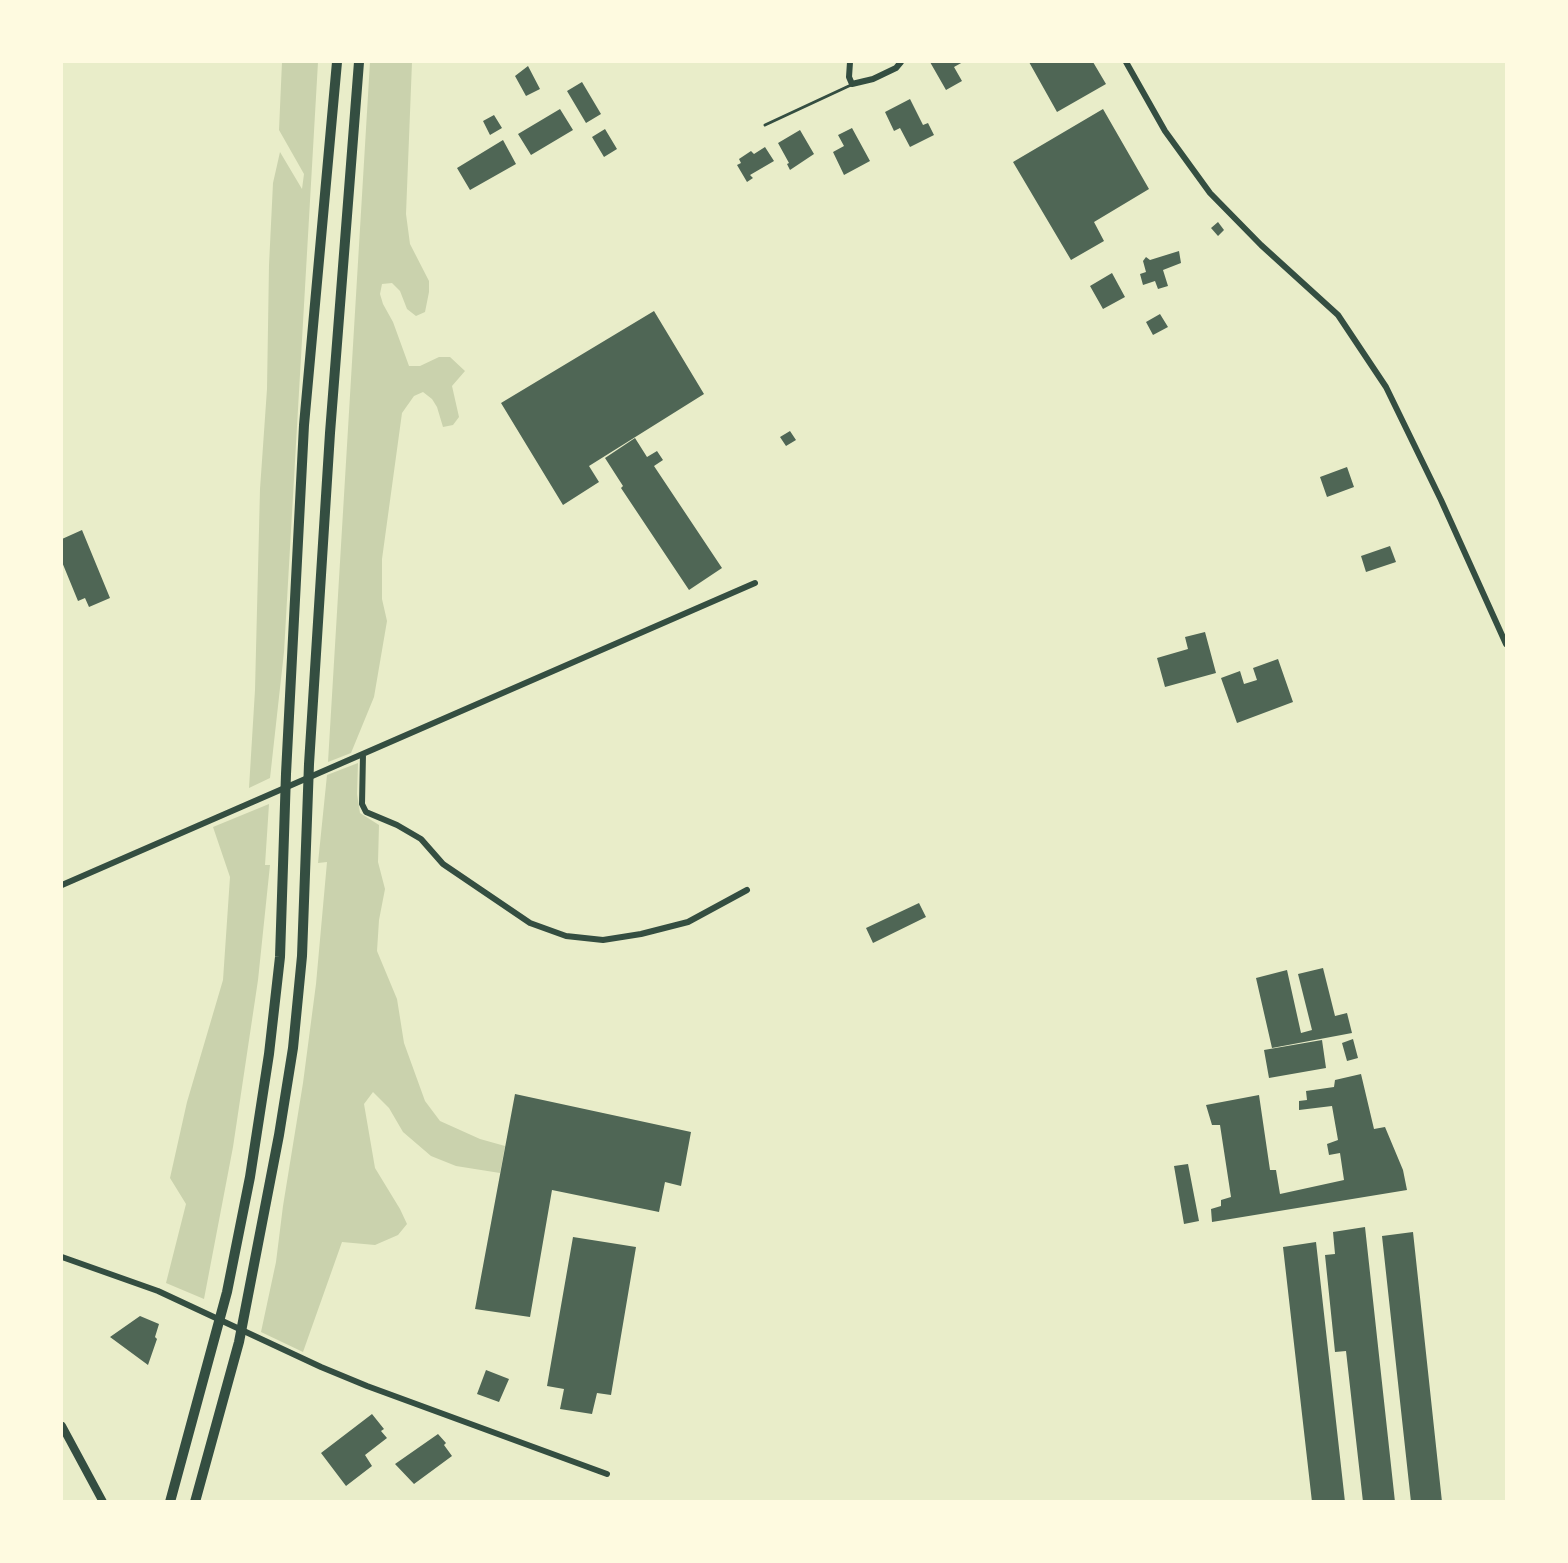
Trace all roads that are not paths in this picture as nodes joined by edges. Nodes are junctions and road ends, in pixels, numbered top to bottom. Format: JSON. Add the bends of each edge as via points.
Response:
{"nodes":[{"id":1,"x":336,"y":62,"type":"edge"},
{"id":2,"x":359,"y":62,"type":"edge"},
{"id":3,"x":850,"y":62,"type":"edge"},
{"id":4,"x":901,"y":62,"type":"edge"},
{"id":5,"x":1126,"y":62,"type":"edge"},
{"id":6,"x":852,"y":84,"type":"junction"},
{"id":7,"x":765,"y":125,"type":"dead end"},
{"id":8,"x":755,"y":584,"type":"dead end"},
{"id":9,"x":1506,"y":644,"type":"edge"},
{"id":10,"x":363,"y":754,"type":"junction"},
{"id":11,"x":62,"y":885,"type":"edge"},
{"id":12,"x":747,"y":890,"type":"dead end"},
{"id":13,"x":62,"y":1257,"type":"edge"},
{"id":14,"x":76,"y":1261,"type":"junction"},
{"id":15,"x":62,"y":1262,"type":"edge"},
{"id":16,"x":62,"y":1426,"type":"edge"},
{"id":17,"x":607,"y":1474,"type":"dead end"},
{"id":18,"x":103,"y":1502,"type":"edge"},
{"id":19,"x":170,"y":1502,"type":"edge"},
{"id":20,"x":195,"y":1502,"type":"edge"}],
"edges":[{"from":1,"to":19,"type":"highway","via":[[304,425],[280,957],[269,1054],[250,1177],[224,1305]]},
{"from":2,"to":20,"type":"highway","via":[[330,433],[309,764],[302,956],[293,1048],[239,1342]]},
{"from":3,"to":6,"type":"street"},
{"from":4,"to":6,"type":"street","via":[[873,79]]},
{"from":5,"to":9,"type":"street","via":[[1165,131],[1210,193],[1338,315],[1386,387]]},
{"from":6,"to":7,"type":"lane"},
{"from":8,"to":10,"type":"street"},
{"from":10,"to":11,"type":"street"},
{"from":10,"to":12,"type":"street","via":[[362,804],[366,812],[421,839],[443,864],[530,923],[566,936],[603,940],[688,922]]},
{"from":13,"to":14,"type":"street"},
{"from":14,"to":15,"type":"street"},
{"from":14,"to":17,"type":"street","via":[[168,1295],[321,1367]]},
{"from":16,"to":18,"type":"street"}]}
